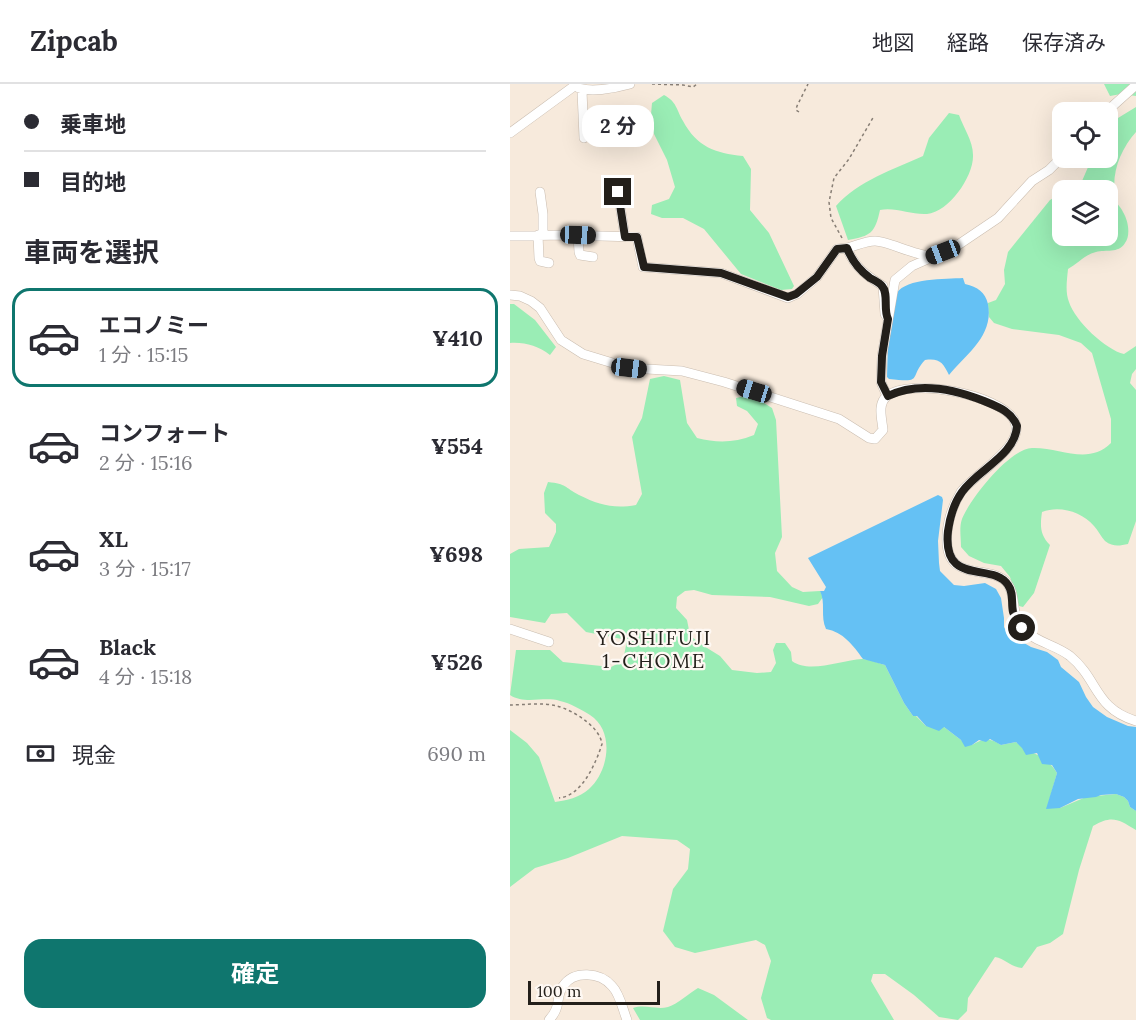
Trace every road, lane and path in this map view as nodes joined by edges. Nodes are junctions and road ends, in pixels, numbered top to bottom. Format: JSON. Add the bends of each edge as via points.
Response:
{"nodes":[{"id":1,"x":630,"y":84,"type":"edge"},
{"id":2,"x":652,"y":84,"type":"edge"},
{"id":3,"x":697,"y":84,"type":"edge"},
{"id":4,"x":808,"y":84,"type":"edge"},
{"id":5,"x":1136,"y":86,"type":"edge"},
{"id":6,"x":578,"y":87,"type":"edge"},
{"id":7,"x":1118,"y":102,"type":"edge"},
{"id":8,"x":798,"y":112,"type":"dead end"},
{"id":9,"x":603,"y":114,"type":"dead end"},
{"id":10,"x":874,"y":116,"type":"dead end"},
{"id":11,"x":510,"y":133,"type":"edge"},
{"id":12,"x":1052,"y":167,"type":"edge"},
{"id":13,"x":540,"y":192,"type":"dead end"},
{"id":14,"x":618,"y":192,"type":"dead end"},
{"id":15,"x":634,"y":211,"type":"dead end"},
{"id":16,"x":623,"y":214,"type":"junction"},
{"id":17,"x":578,"y":235,"type":"junction"},
{"id":18,"x":510,"y":236,"type":"edge"},
{"id":19,"x":540,"y":236,"type":"junction"},
{"id":20,"x":625,"y":237,"type":"junction"},
{"id":21,"x":847,"y":248,"type":"junction"},
{"id":22,"x":931,"y":256,"type":"junction"},
{"id":23,"x":593,"y":257,"type":"dead end"},
{"id":24,"x":549,"y":263,"type":"dead end"},
{"id":25,"x":510,"y":296,"type":"edge"},
{"id":26,"x":888,"y":319,"type":"junction"},
{"id":27,"x":888,"y":396,"type":"junction"},
{"id":28,"x":510,"y":629,"type":"edge"},
{"id":29,"x":549,"y":642,"type":"dead end"},
{"id":30,"x":510,"y":705,"type":"edge"},
{"id":31,"x":1136,"y":721,"type":"edge"},
{"id":32,"x":559,"y":798,"type":"dead end"},
{"id":33,"x":549,"y":1020,"type":"edge"},
{"id":34,"x":627,"y":1020,"type":"edge"}],
"edges":[{"from":1,"to":6,"type":"street"},
{"from":2,"to":3,"type":"path"},
{"from":4,"to":8,"type":"path"},
{"from":5,"to":7,"type":"street"},
{"from":6,"to":9,"type":"street","via":[[584,136],[605,132]]},
{"from":6,"to":11,"type":"street"},
{"from":10,"to":21,"type":"path","via":[[834,178],[829,202],[831,218]]},
{"from":12,"to":22,"type":"street","via":[[1032,181],[998,218],[955,247]]},
{"from":13,"to":19,"type":"street"},
{"from":14,"to":16,"type":"street"},
{"from":15,"to":16,"type":"street"},
{"from":16,"to":20,"type":"street"},
{"from":17,"to":19,"type":"street"},
{"from":17,"to":20,"type":"street"},
{"from":17,"to":23,"type":"street","via":[[580,255]]},
{"from":18,"to":19,"type":"street"},
{"from":19,"to":24,"type":"street","via":[[539,258]]},
{"from":20,"to":21,"type":"street","via":[[637,237],[644,267],[721,273],[788,297],[817,277],[837,249]]},
{"from":21,"to":22,"type":"street","via":[[879,241]]},
{"from":21,"to":26,"type":"street","via":[[859,269],[883,286]]},
{"from":22,"to":26,"type":"street","via":[[895,280]]},
{"from":25,"to":27,"type":"street","via":[[531,301],[540,308],[561,340],[583,354],[629,368],[682,372],[724,382],[839,419],[869,438],[875,439],[883,430],[881,410]]},
{"from":26,"to":27,"type":"street","via":[[881,382]]},
{"from":27,"to":31,"type":"street","via":[[924,388],[952,390],[1003,409],[1014,419],[1014,441],[967,486],[953,508],[947,543],[951,556],[971,572],[1003,579],[1009,585],[1013,612],[1022,628],[1072,657],[1107,705]]},
{"from":28,"to":29,"type":"street"},
{"from":30,"to":32,"type":"path","via":[[557,705],[598,732],[602,744],[584,783]]},
{"from":33,"to":34,"type":"street","via":[[568,980],[593,975],[612,985]]}]}
